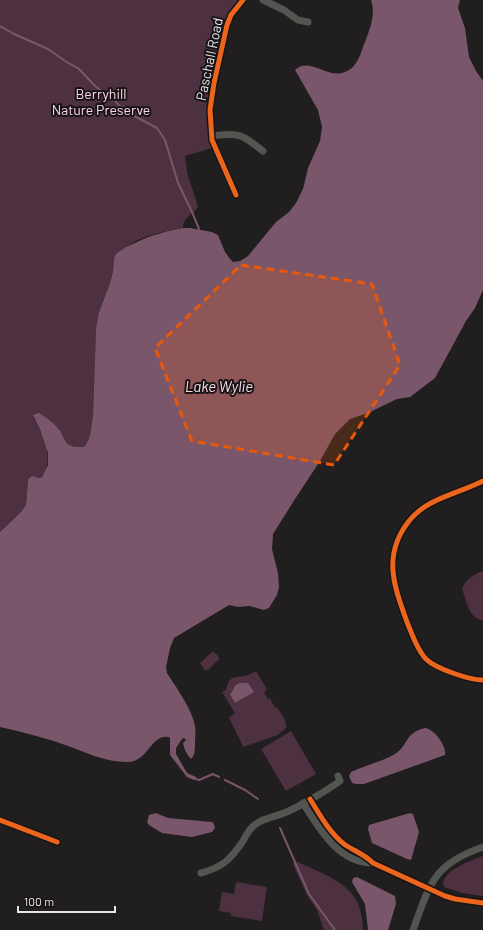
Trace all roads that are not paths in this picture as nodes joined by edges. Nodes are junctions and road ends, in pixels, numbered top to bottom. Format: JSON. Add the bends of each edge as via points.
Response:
{"nodes":[{"id":1,"x":243,"y":0,"type":"edge"},
{"id":2,"x":263,"y":0,"type":"edge"},
{"id":3,"x":308,"y":22,"type":"dead end"},
{"id":4,"x":212,"y":136,"type":"junction"},
{"id":5,"x":262,"y":151,"type":"dead end"},
{"id":6,"x":236,"y":195,"type":"dead end"},
{"id":7,"x":483,"y":481,"type":"edge"},
{"id":8,"x":483,"y":680,"type":"edge"},
{"id":9,"x":338,"y":776,"type":"dead end"},
{"id":10,"x":310,"y":799,"type":"junction"},
{"id":11,"x":303,"y":803,"type":"junction"},
{"id":12,"x":0,"y":820,"type":"edge"},
{"id":13,"x":57,"y":842,"type":"dead end"},
{"id":14,"x":483,"y":847,"type":"edge"},
{"id":15,"x":373,"y":863,"type":"junction"},
{"id":16,"x":201,"y":873,"type":"dead end"},
{"id":17,"x":428,"y":889,"type":"junction"},
{"id":18,"x":483,"y":903,"type":"edge"},
{"id":19,"x":413,"y":930,"type":"edge"}],
"edges":[{"from":1,"to":4,"type":"street","name":"Paschall Road","via":[[231,15],[224,36],[211,99]]},
{"from":2,"to":3,"type":"street","via":[[298,20]]},
{"from":4,"to":5,"type":"street","via":[[236,134]]},
{"from":4,"to":6,"type":"street","name":"Paschall Road"},
{"from":7,"to":8,"type":"street","via":[[430,504],[415,514],[398,538],[393,554],[392,571],[394,586],[423,656],[438,667]]},
{"from":9,"to":10,"type":"street","via":[[339,782]]},
{"from":10,"to":11,"type":"street"},
{"from":10,"to":15,"type":"street","via":[[335,836]]},
{"from":11,"to":15,"type":"street","via":[[323,834],[337,848],[355,859]]},
{"from":11,"to":16,"type":"street","via":[[257,823],[226,863]]},
{"from":12,"to":13,"type":"street"},
{"from":14,"to":17,"type":"street","via":[[461,855],[444,868]]},
{"from":15,"to":17,"type":"street"},
{"from":17,"to":18,"type":"street","via":[[455,899]]},
{"from":17,"to":19,"type":"street"}]}
